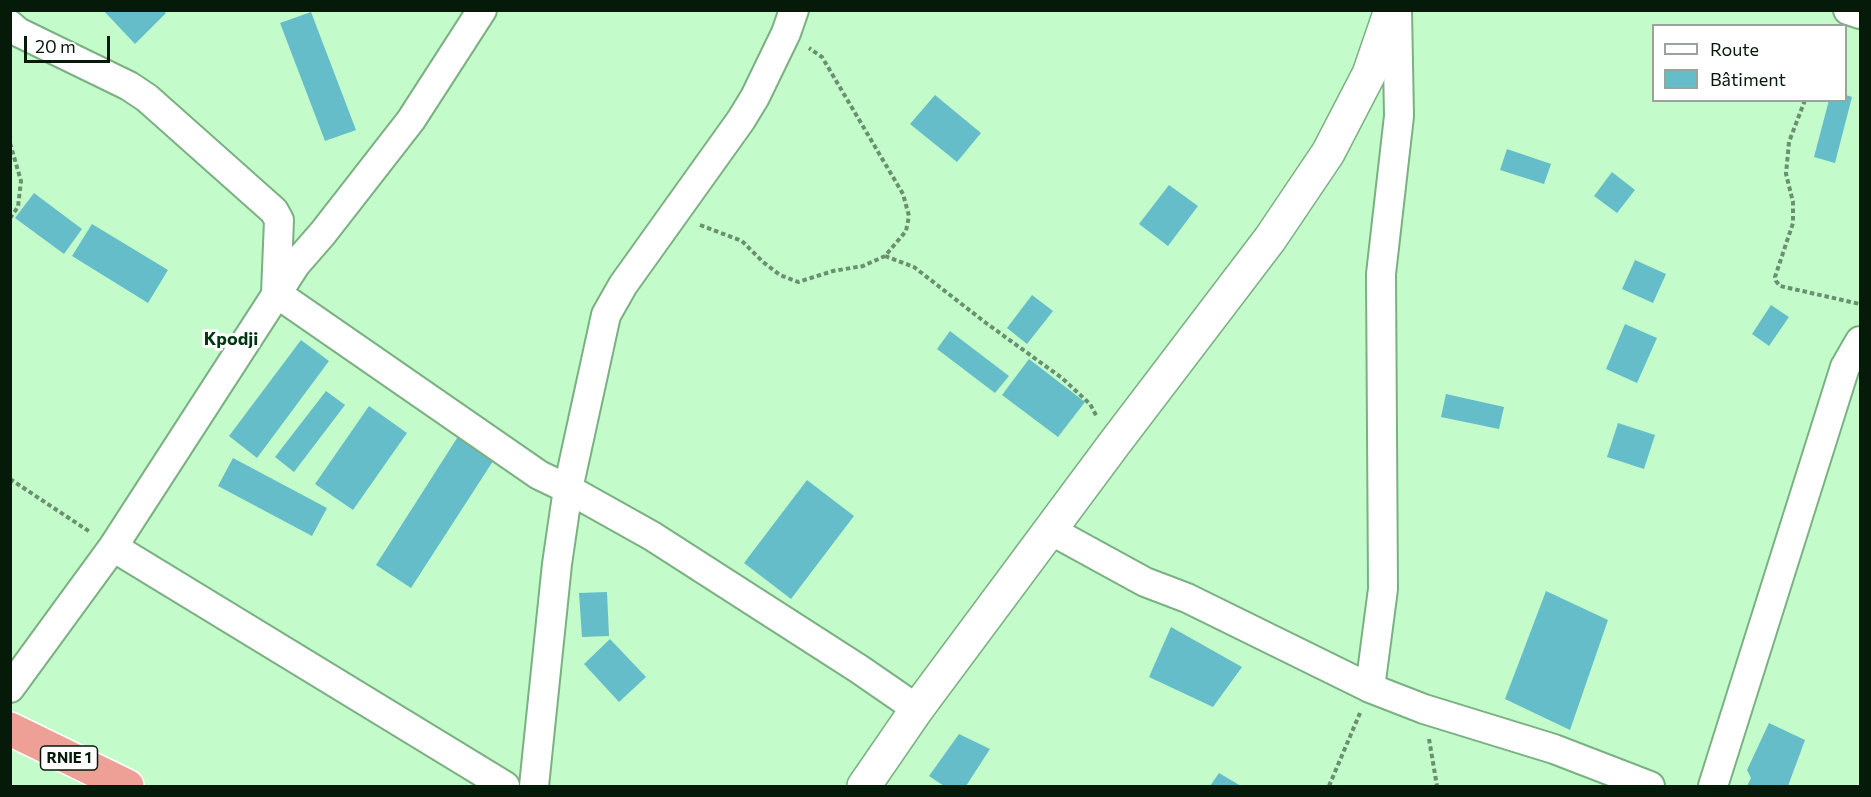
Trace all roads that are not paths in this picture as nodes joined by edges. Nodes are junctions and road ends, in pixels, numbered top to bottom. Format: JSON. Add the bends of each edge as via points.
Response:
{"nodes":[{"id":1,"x":482,"y":10,"type":"edge"},
{"id":2,"x":1391,"y":10,"type":"edge"},
{"id":3,"x":1397,"y":10,"type":"edge"},
{"id":4,"x":1848,"y":10,"type":"edge"},
{"id":5,"x":1860,"y":14,"type":"edge"},
{"id":6,"x":790,"y":22,"type":"edge"},
{"id":7,"x":10,"y":26,"type":"edge"},
{"id":8,"x":276,"y":293,"type":"junction"},
{"id":9,"x":1860,"y":341,"type":"edge"},
{"id":10,"x":568,"y":489,"type":"junction"},
{"id":11,"x":1050,"y":530,"type":"junction"},
{"id":12,"x":113,"y":547,"type":"junction"},
{"id":13,"x":10,"y":688,"type":"edge"},
{"id":14,"x":1370,"y":688,"type":"junction"},
{"id":15,"x":917,"y":709,"type":"junction"},
{"id":16,"x":10,"y":729,"type":"edge"},
{"id":17,"x":127,"y":786,"type":"edge"},
{"id":18,"x":505,"y":786,"type":"edge"},
{"id":19,"x":534,"y":786,"type":"edge"},
{"id":20,"x":864,"y":786,"type":"edge"},
{"id":21,"x":1650,"y":786,"type":"edge"},
{"id":22,"x":1713,"y":786,"type":"edge"}],
"edges":[{"from":1,"to":8,"type":"street","via":[[411,120]]},
{"from":2,"to":11,"type":"street","via":[[1369,74],[1328,153],[1270,239]]},
{"from":3,"to":14,"type":"street","via":[[1399,116],[1381,274],[1383,589]]},
{"from":4,"to":5,"type":"street"},
{"from":6,"to":10,"type":"street","via":[[741,120],[623,285],[606,315]]},
{"from":7,"to":8,"type":"street","via":[[147,98],[274,211],[279,220]]},
{"from":8,"to":10,"type":"street","via":[[539,475]]},
{"from":8,"to":12,"type":"street"},
{"from":9,"to":22,"type":"street","via":[[1845,367]]},
{"from":10,"to":15,"type":"street","via":[[652,536]]},
{"from":10,"to":19,"type":"street"},
{"from":11,"to":14,"type":"street","via":[[1145,582],[1187,598]]},
{"from":11,"to":15,"type":"street"},
{"from":12,"to":13,"type":"street"},
{"from":12,"to":18,"type":"street"},
{"from":14,"to":21,"type":"street","via":[[1424,709],[1554,748]]},
{"from":15,"to":20,"type":"street"},
{"from":16,"to":17,"type":"highway","number":"RNIE 1"}]}
